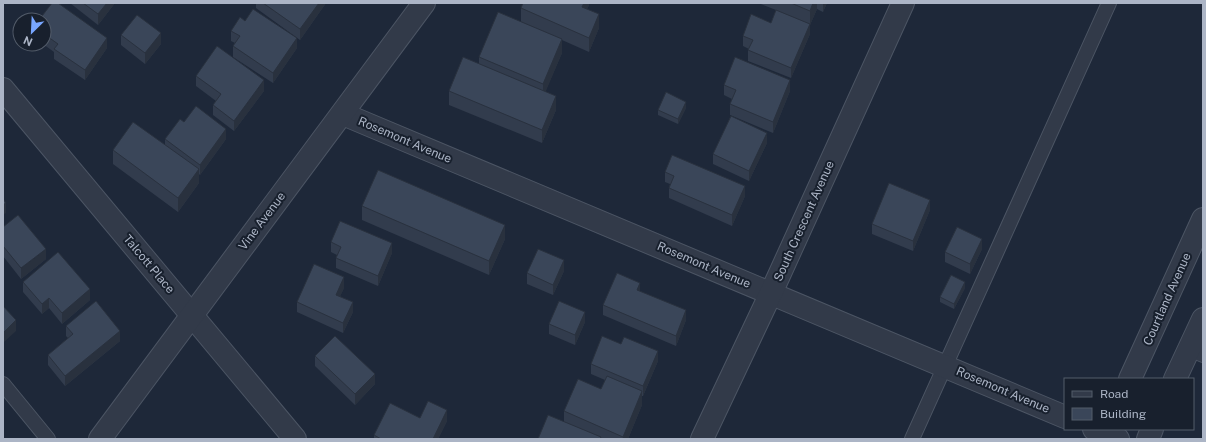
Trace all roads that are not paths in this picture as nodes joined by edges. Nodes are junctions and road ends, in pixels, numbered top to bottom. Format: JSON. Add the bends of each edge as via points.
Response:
{"nodes":[{"id":1,"x":424,"y":3,"type":"edge"},
{"id":2,"x":903,"y":3,"type":"edge"},
{"id":3,"x":1109,"y":3,"type":"edge"},
{"id":4,"x":3,"y":89,"type":"edge"},
{"id":5,"x":343,"y":114,"type":"junction"},
{"id":6,"x":1203,"y":219,"type":"edge"},
{"id":7,"x":771,"y":293,"type":"junction"},
{"id":8,"x":192,"y":316,"type":"junction"},
{"id":9,"x":1203,"y":319,"type":"edge"},
{"id":10,"x":1196,"y":352,"type":"edge"},
{"id":11,"x":945,"y":366,"type":"junction"},
{"id":12,"x":1130,"y":378,"type":"edge"},
{"id":13,"x":1176,"y":378,"type":"edge"},
{"id":14,"x":3,"y":384,"type":"edge"},
{"id":15,"x":1064,"y":417,"type":"edge"},
{"id":16,"x":48,"y":439,"type":"edge"},
{"id":17,"x":100,"y":439,"type":"edge"},
{"id":18,"x":295,"y":439,"type":"edge"},
{"id":19,"x":702,"y":439,"type":"edge"},
{"id":20,"x":912,"y":439,"type":"edge"}],
"edges":[{"from":1,"to":5,"type":"street","name":"Vine Avenue"},
{"from":2,"to":7,"type":"street","name":"South Crescent Avenue"},
{"from":3,"to":11,"type":"lane"},
{"from":4,"to":8,"type":"street","name":"Talcott Place"},
{"from":5,"to":7,"type":"street","name":"Rosemont Avenue"},
{"from":5,"to":8,"type":"street","name":"Vine Avenue"},
{"from":6,"to":12,"type":"street","name":"Courtland Avenue"},
{"from":7,"to":11,"type":"street","name":"Rosemont Avenue"},
{"from":7,"to":19,"type":"street","name":"South Crescent Avenue"},
{"from":8,"to":17,"type":"street","name":"Vine Avenue"},
{"from":8,"to":18,"type":"street","name":"Talcott Place"},
{"from":9,"to":10,"type":"street"},
{"from":10,"to":13,"type":"street"},
{"from":11,"to":15,"type":"street","name":"Rosemont Avenue"},
{"from":11,"to":20,"type":"lane"},
{"from":14,"to":16,"type":"lane"}]}
